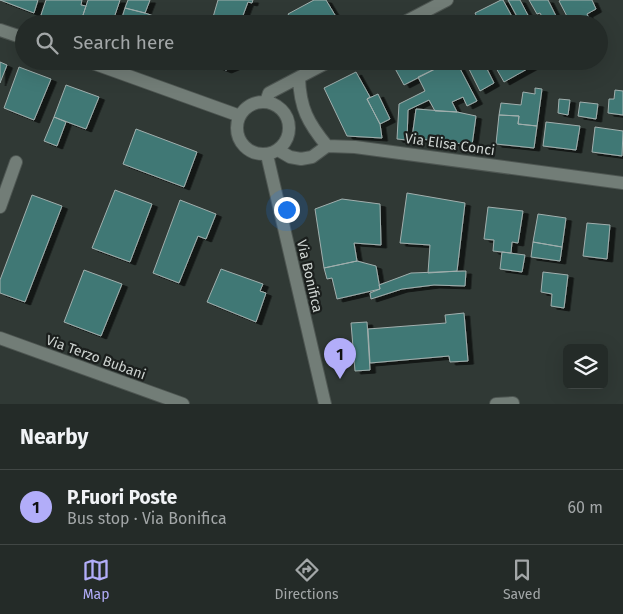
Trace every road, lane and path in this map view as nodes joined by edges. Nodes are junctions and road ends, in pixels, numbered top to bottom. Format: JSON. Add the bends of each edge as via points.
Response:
{"nodes":[{"id":1,"x":446,"y":0,"type":"edge"},
{"id":2,"x":418,"y":15,"type":"edge"},
{"id":3,"x":0,"y":30,"type":"edge"},
{"id":4,"x":15,"y":35,"type":"edge"},
{"id":5,"x":113,"y":70,"type":"edge"},
{"id":6,"x":314,"y":70,"type":"edge"},
{"id":7,"x":299,"y":78,"type":"junction"},
{"id":8,"x":266,"y":102,"type":"junction"},
{"id":9,"x":240,"y":116,"type":"junction"},
{"id":10,"x":327,"y":146,"type":"junction"},
{"id":11,"x":273,"y":152,"type":"junction"},
{"id":12,"x":16,"y":162,"type":"dead end"},
{"id":13,"x":623,"y":183,"type":"edge"},
{"id":14,"x":0,"y":207,"type":"edge"},
{"id":15,"x":0,"y":338,"type":"edge"},
{"id":16,"x":514,"y":403,"type":"dead end"},
{"id":17,"x":183,"y":404,"type":"edge"},
{"id":18,"x":325,"y":404,"type":"edge"},
{"id":19,"x":496,"y":404,"type":"edge"}],
"edges":[{"from":1,"to":2,"type":"street"},
{"from":3,"to":4,"type":"street"},
{"from":5,"to":9,"type":"street"},
{"from":6,"to":7,"type":"street"},
{"from":7,"to":8,"type":"street","via":[[269,93]]},
{"from":7,"to":10,"type":"street","via":[[300,97],[307,117]]},
{"from":8,"to":9,"type":"street","via":[[250,105]]},
{"from":8,"to":11,"type":"street","via":[[282,110],[289,126],[285,143]]},
{"from":9,"to":11,"type":"street","via":[[237,124],[239,140],[251,152]]},
{"from":10,"to":11,"type":"street","via":[[312,157],[301,159]]},
{"from":10,"to":13,"type":"street","name":"Via Elisa Conci"},
{"from":11,"to":18,"type":"street","name":"Via Bonifica"},
{"from":12,"to":14,"type":"street"},
{"from":15,"to":17,"type":"street","name":"Via Terzo Bubani"},
{"from":16,"to":19,"type":"street"}]}
